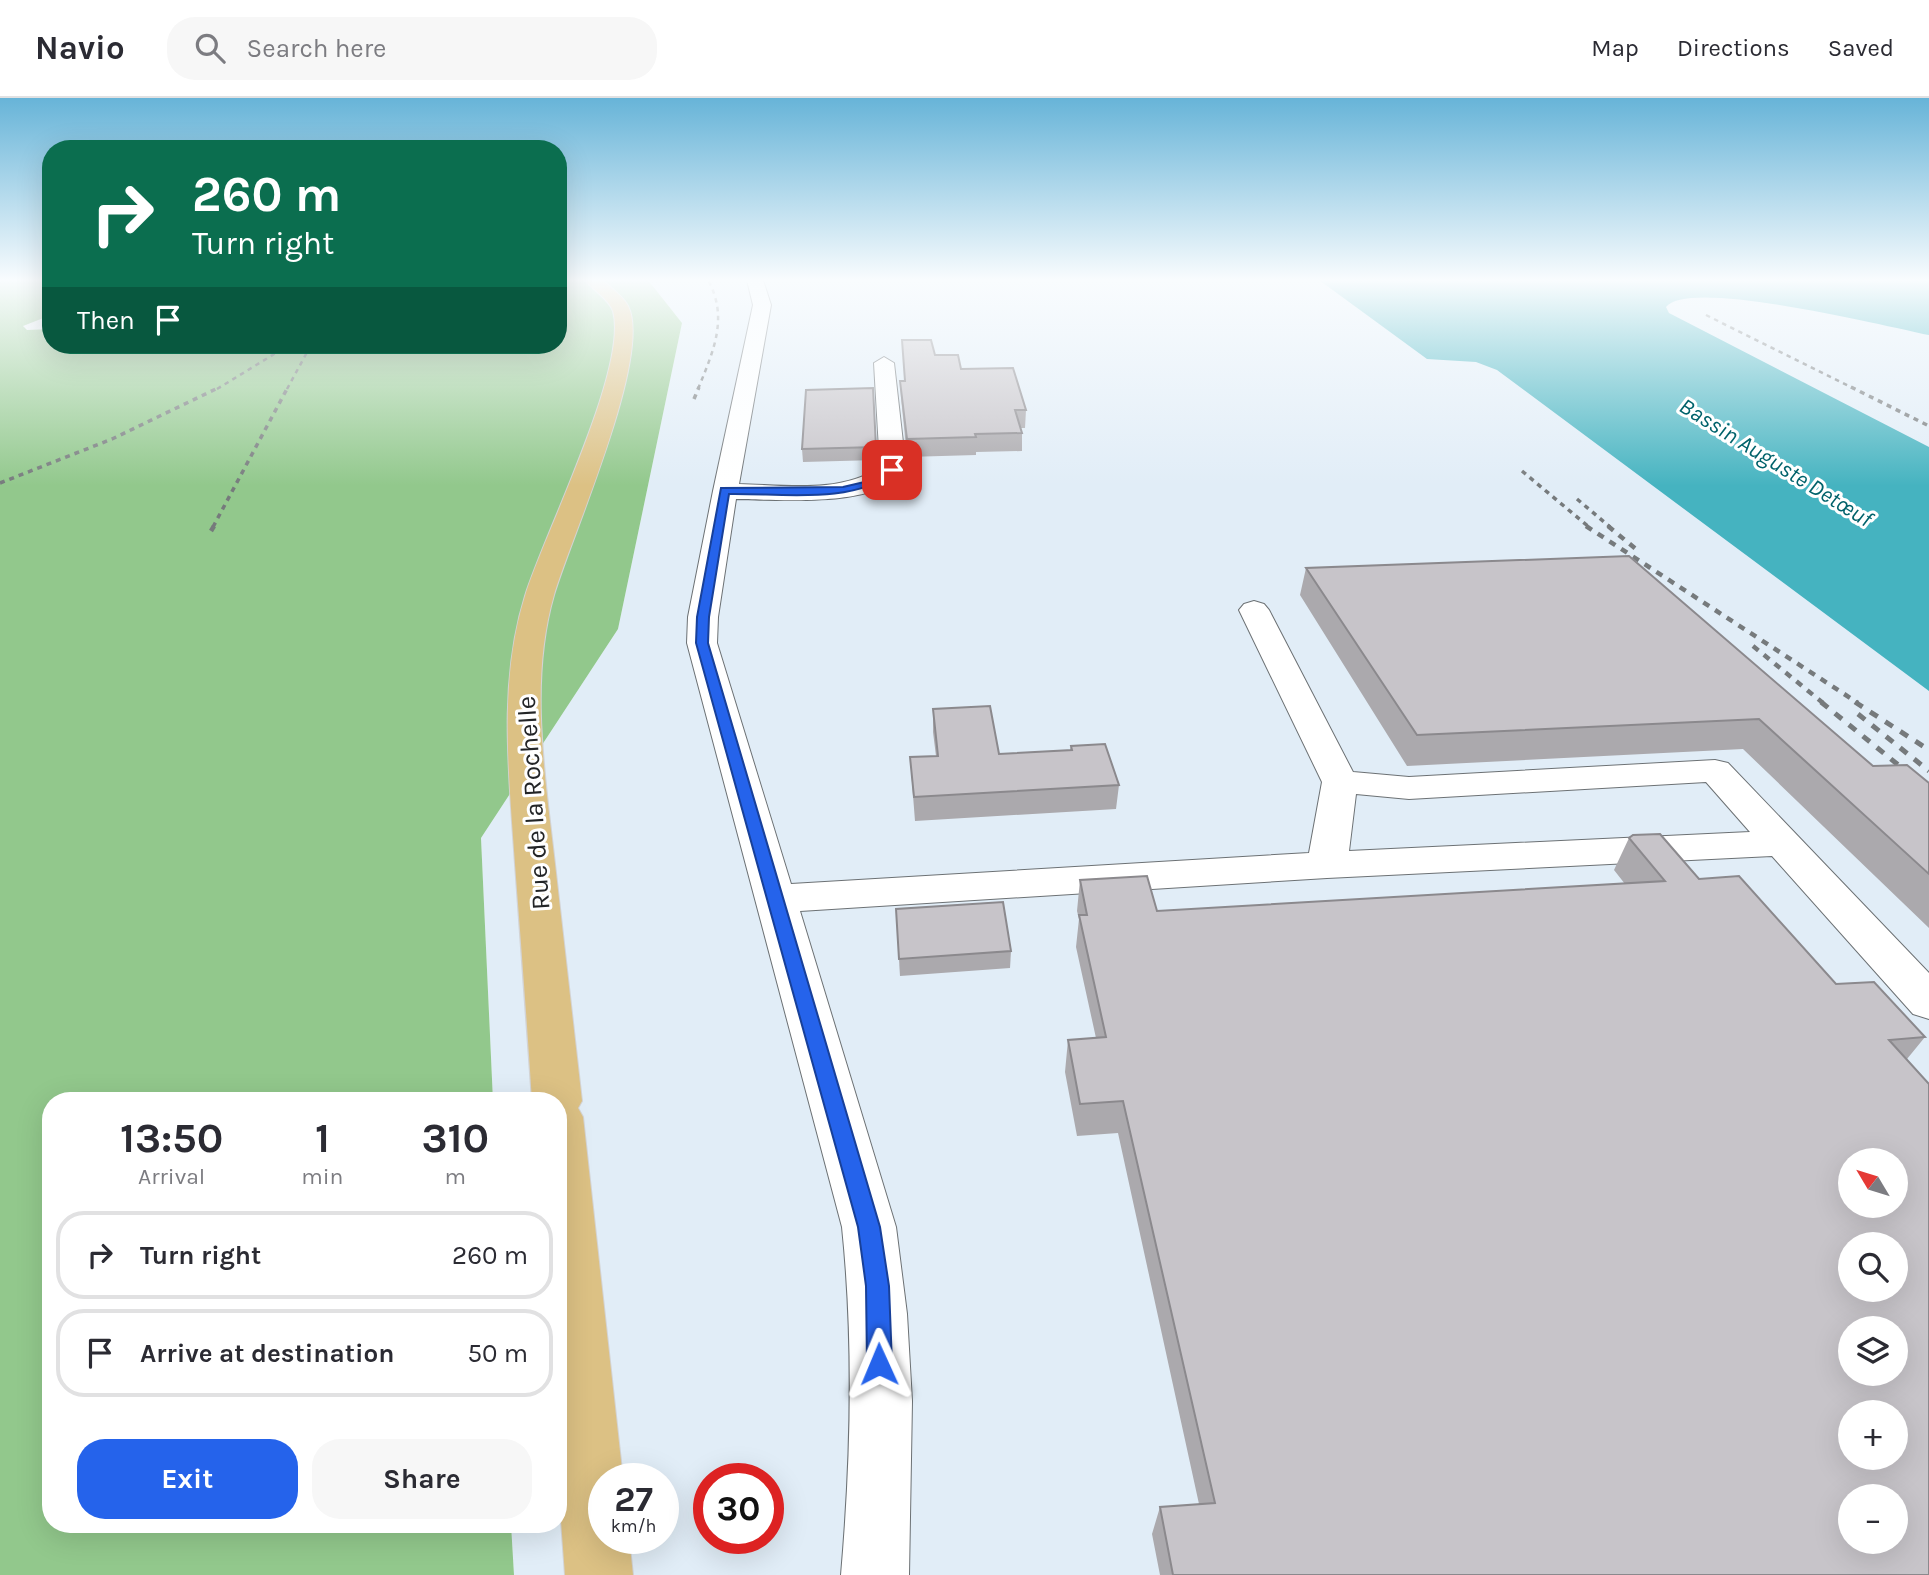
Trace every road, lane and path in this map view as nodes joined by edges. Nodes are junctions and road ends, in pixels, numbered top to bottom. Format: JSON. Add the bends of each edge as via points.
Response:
{"nodes":[{"id":1,"x":624,"y":349,"type":"edge"},
{"id":2,"x":753,"y":349,"type":"edge"},
{"id":3,"x":884,"y":363,"type":"dead end"},
{"id":4,"x":725,"y":491,"type":"junction"},
{"id":5,"x":1254,"y":610,"type":"dead end"},
{"id":6,"x":1340,"y":782,"type":"junction"},
{"id":7,"x":1782,"y":843,"type":"junction"},
{"id":8,"x":1327,"y":865,"type":"junction"},
{"id":9,"x":774,"y":899,"type":"junction"},
{"id":10,"x":1929,"y":1002,"type":"edge"},
{"id":11,"x":556,"y":1092,"type":"edge"},
{"id":12,"x":567,"y":1225,"type":"edge"},
{"id":13,"x":599,"y":1575,"type":"edge"},
{"id":14,"x":874,"y":1575,"type":"edge"}],
"edges":[{"from":1,"to":11,"type":"main road","name":"Rue de la Rochelle","via":[[594,449],[539,597],[526,667],[525,753]]},
{"from":2,"to":4,"type":"street"},
{"from":3,"to":4,"type":"street","via":[[893,460],[892,470],[884,477],[843,490]]},
{"from":4,"to":9,"type":"street","via":[[702,643]]},
{"from":5,"to":6,"type":"street"},
{"from":6,"to":7,"type":"street","via":[[1409,788],[1715,771]]},
{"from":6,"to":8,"type":"street"},
{"from":7,"to":8,"type":"street"},
{"from":7,"to":10,"type":"street"},
{"from":8,"to":9,"type":"street"},
{"from":9,"to":14,"type":"street","via":[[871,1239],[877,1286],[882,1467]]},
{"from":12,"to":13,"type":"main road"}]}
